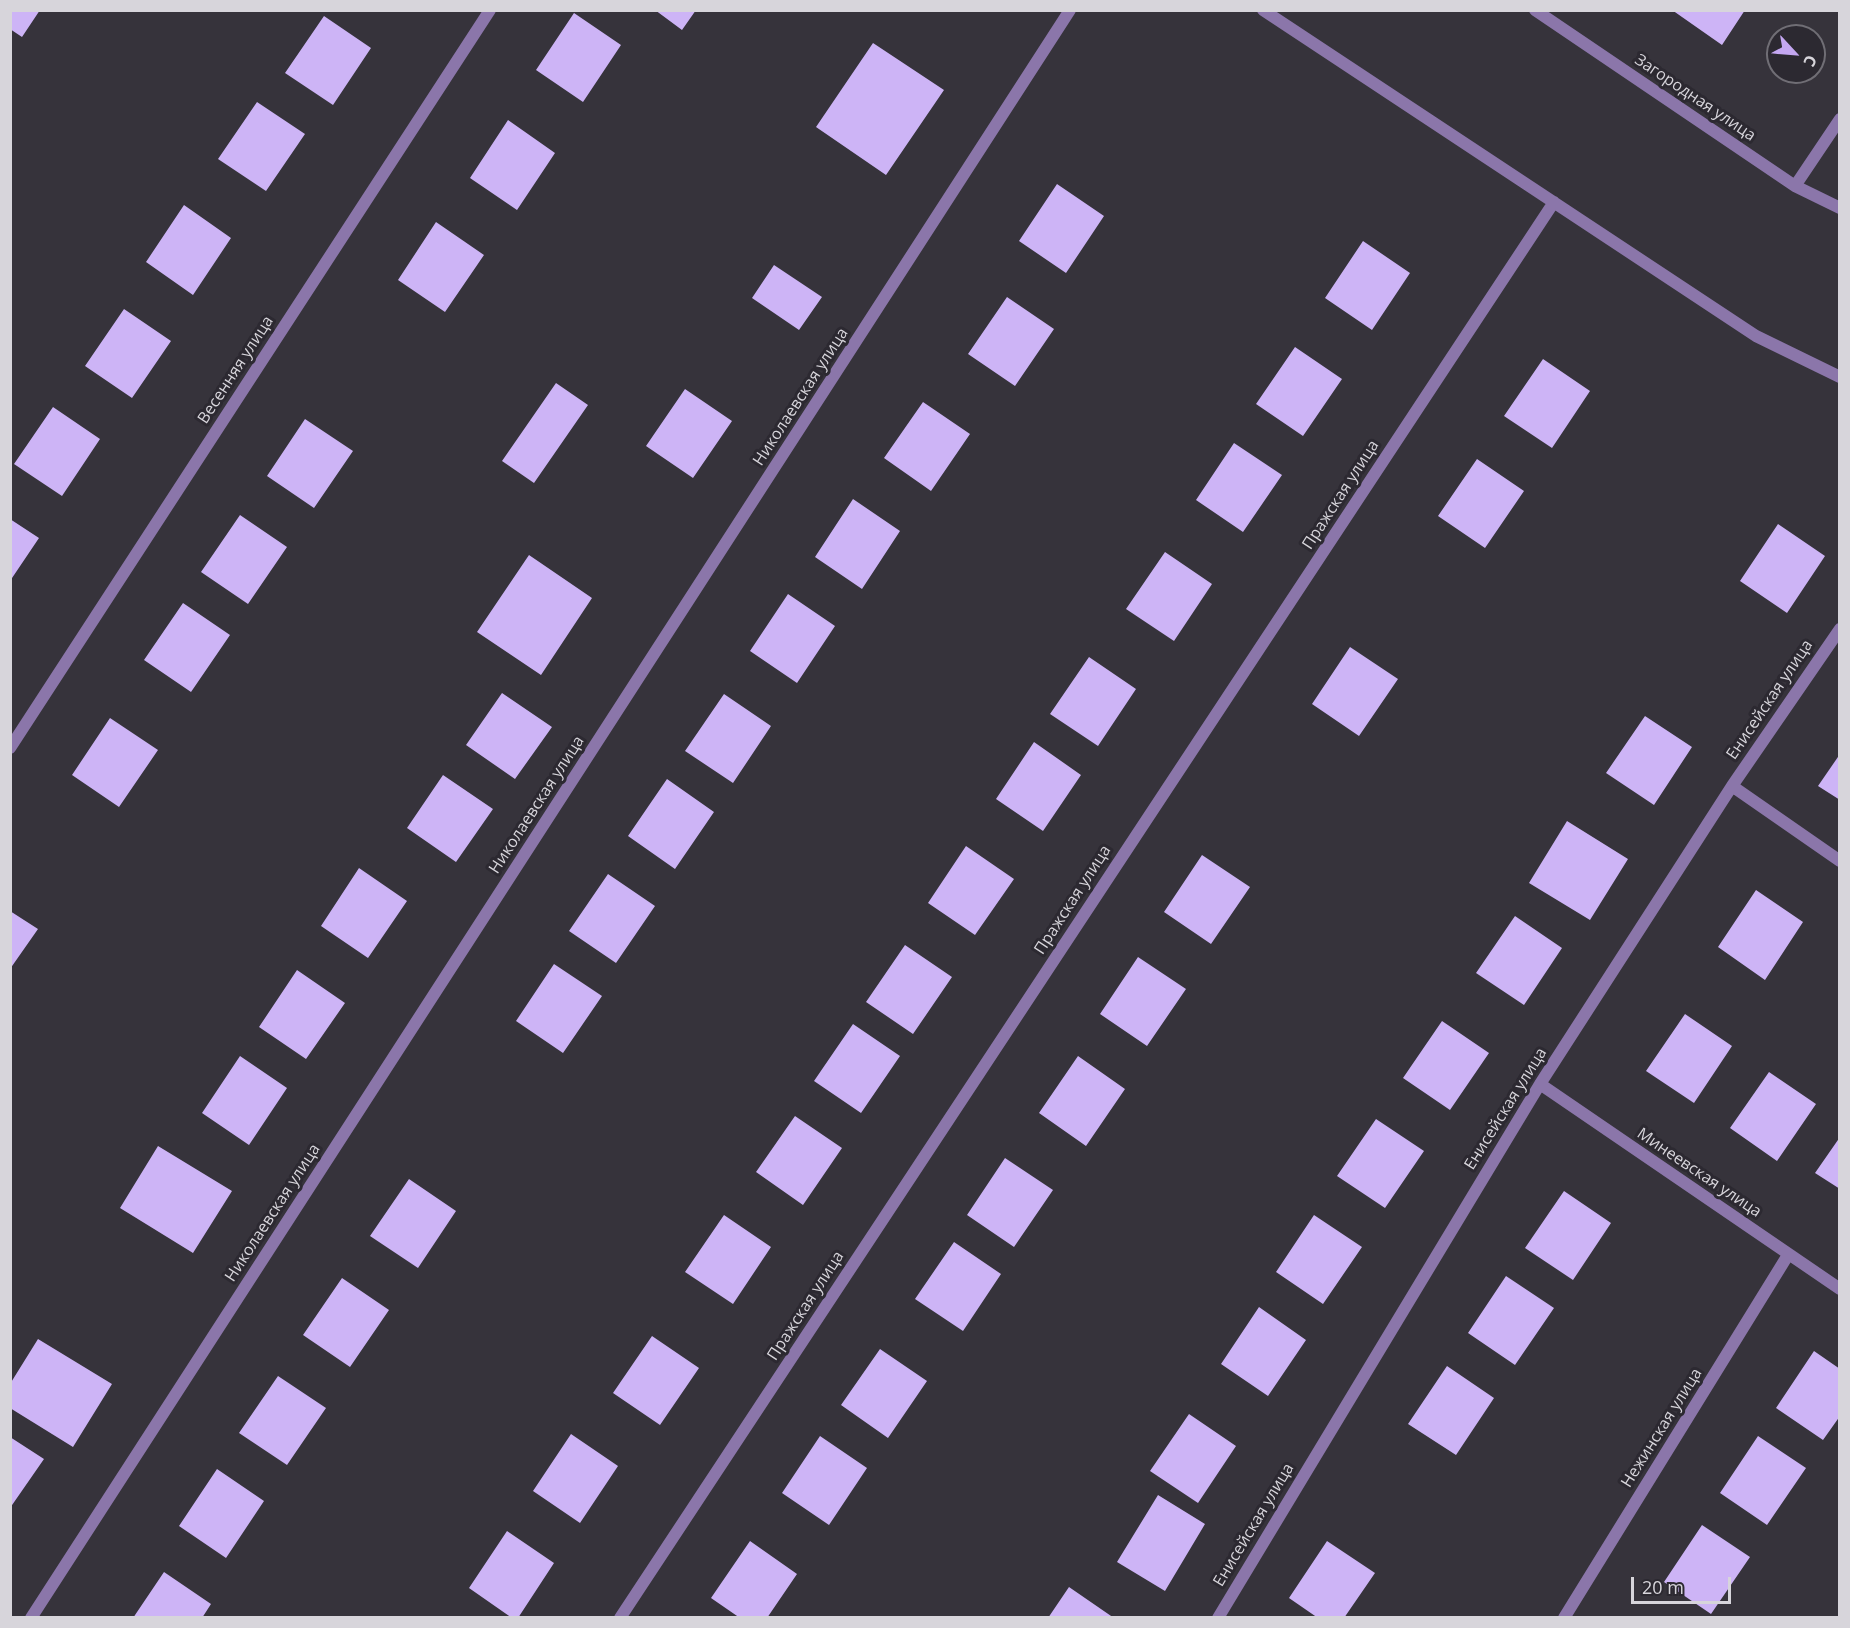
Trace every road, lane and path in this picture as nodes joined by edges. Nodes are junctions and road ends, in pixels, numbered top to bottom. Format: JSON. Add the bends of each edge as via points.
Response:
{"nodes":[{"id":1,"x":490,"y":10,"type":"edge"},
{"id":2,"x":1070,"y":10,"type":"edge"},
{"id":3,"x":1263,"y":10,"type":"edge"},
{"id":4,"x":1535,"y":10,"type":"edge"},
{"id":5,"x":1839,"y":119,"type":"edge"},
{"id":6,"x":1795,"y":186,"type":"junction"},
{"id":7,"x":1554,"y":202,"type":"junction"},
{"id":8,"x":1839,"y":208,"type":"edge"},
{"id":9,"x":1839,"y":377,"type":"edge"},
{"id":10,"x":1839,"y":629,"type":"edge"},
{"id":11,"x":10,"y":748,"type":"edge"},
{"id":12,"x":1731,"y":786,"type":"junction"},
{"id":13,"x":1839,"y":861,"type":"edge"},
{"id":14,"x":1540,"y":1084,"type":"junction"},
{"id":15,"x":1788,"y":1255,"type":"junction"},
{"id":16,"x":1839,"y":1288,"type":"edge"},
{"id":17,"x":31,"y":1617,"type":"edge"},
{"id":18,"x":620,"y":1617,"type":"edge"},
{"id":19,"x":1218,"y":1617,"type":"edge"},
{"id":20,"x":1564,"y":1617,"type":"edge"}],
"edges":[{"from":1,"to":11,"type":"street","name":"Весенняя улица"},
{"from":2,"to":17,"type":"street","name":"Николаевская улица"},
{"from":3,"to":7,"type":"street"},
{"from":4,"to":6,"type":"street","name":"Загородная улица"},
{"from":5,"to":6,"type":"street"},
{"from":6,"to":8,"type":"street","name":"Загородная улица"},
{"from":7,"to":9,"type":"street","via":[[1756,336]]},
{"from":7,"to":18,"type":"street","name":"Пражская улица"},
{"from":10,"to":12,"type":"street","name":"Енисейская улица"},
{"from":12,"to":13,"type":"street"},
{"from":12,"to":14,"type":"street","name":"Енисейская улица"},
{"from":14,"to":15,"type":"street","name":"Минеевская улица"},
{"from":14,"to":19,"type":"street","name":"Енисейская улица"},
{"from":15,"to":16,"type":"street","name":"Минеевская улица"},
{"from":15,"to":20,"type":"street","name":"Нежинская улица"}]}
